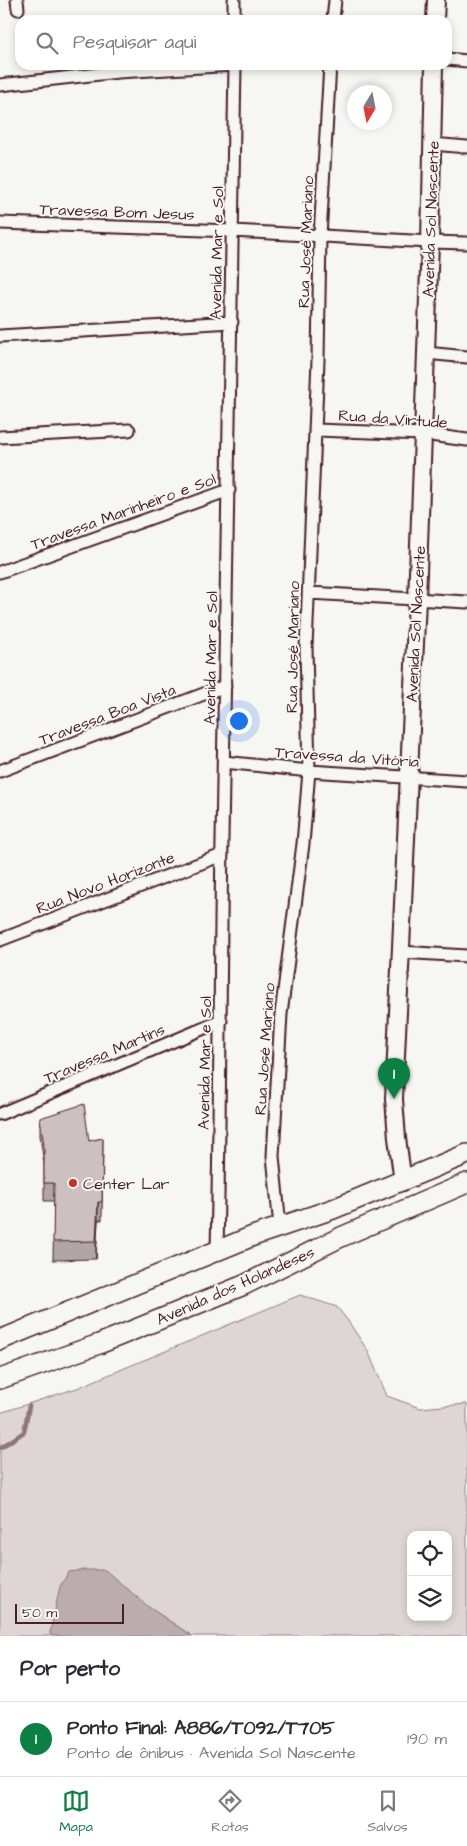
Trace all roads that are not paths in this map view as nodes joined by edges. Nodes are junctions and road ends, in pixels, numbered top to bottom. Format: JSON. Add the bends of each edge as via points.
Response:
{"nodes":[{"id":1,"x":234,"y":0,"type":"edge"},
{"id":2,"x":335,"y":0,"type":"edge"},
{"id":3,"x":436,"y":0,"type":"edge"},
{"id":4,"x":234,"y":15,"type":"edge"},
{"id":5,"x":334,"y":15,"type":"edge"},
{"id":6,"x":435,"y":15,"type":"edge"},
{"id":7,"x":452,"y":60,"type":"edge"},
{"id":8,"x":467,"y":61,"type":"edge"},
{"id":9,"x":151,"y":70,"type":"edge"},
{"id":10,"x":235,"y":70,"type":"edge"},
{"id":11,"x":330,"y":70,"type":"edge"},
{"id":12,"x":434,"y":70,"type":"edge"},
{"id":13,"x":0,"y":85,"type":"edge"},
{"id":14,"x":432,"y":144,"type":"junction"},
{"id":15,"x":467,"y":147,"type":"edge"},
{"id":16,"x":0,"y":223,"type":"edge"},
{"id":17,"x":233,"y":231,"type":"junction"},
{"id":18,"x":320,"y":236,"type":"junction"},
{"id":19,"x":430,"y":242,"type":"junction"},
{"id":20,"x":467,"y":243,"type":"edge"},
{"id":21,"x":232,"y":322,"type":"junction"},
{"id":22,"x":0,"y":336,"type":"edge"},
{"id":23,"x":426,"y":353,"type":"junction"},
{"id":24,"x":467,"y":357,"type":"edge"},
{"id":25,"x":130,"y":430,"type":"dead end"},
{"id":26,"x":316,"y":430,"type":"junction"},
{"id":27,"x":423,"y":434,"type":"junction"},
{"id":28,"x":0,"y":437,"type":"edge"},
{"id":29,"x":467,"y":440,"type":"edge"},
{"id":30,"x":229,"y":490,"type":"junction"},
{"id":31,"x":0,"y":572,"type":"edge"},
{"id":32,"x":309,"y":592,"type":"junction"},
{"id":33,"x":417,"y":600,"type":"junction"},
{"id":34,"x":467,"y":602,"type":"edge"},
{"id":35,"x":225,"y":686,"type":"junction"},
{"id":36,"x":224,"y":762,"type":"junction"},
{"id":37,"x":0,"y":771,"type":"edge"},
{"id":38,"x":309,"y":771,"type":"junction"},
{"id":39,"x":408,"y":778,"type":"junction"},
{"id":40,"x":467,"y":780,"type":"edge"},
{"id":41,"x":222,"y":855,"type":"junction"},
{"id":42,"x":0,"y":940,"type":"edge"},
{"id":43,"x":400,"y":952,"type":"junction"},
{"id":44,"x":467,"y":956,"type":"edge"},
{"id":45,"x":221,"y":1021,"type":"junction"},
{"id":46,"x":0,"y":1114,"type":"edge"},
{"id":47,"x":467,"y":1154,"type":"edge"},
{"id":48,"x":403,"y":1182,"type":"junction"},
{"id":49,"x":467,"y":1183,"type":"edge"},
{"id":50,"x":280,"y":1227,"type":"junction"},
{"id":51,"x":217,"y":1251,"type":"junction"},
{"id":52,"x":0,"y":1340,"type":"edge"},
{"id":53,"x":0,"y":1379,"type":"edge"}],
"edges":[{"from":1,"to":4,"type":"street"},
{"from":2,"to":5,"type":"street"},
{"from":3,"to":6,"type":"main road"},
{"from":7,"to":8,"type":"street"},
{"from":9,"to":13,"type":"street"},
{"from":10,"to":17,"type":"street","name":"Avenida Mar e Sol"},
{"from":11,"to":18,"type":"street","name":"Rua José Mariano"},
{"from":12,"to":14,"type":"main road","name":"Avenida Sol Nascente"},
{"from":14,"to":15,"type":"street"},
{"from":14,"to":19,"type":"main road","name":"Avenida Sol Nascente"},
{"from":16,"to":17,"type":"street","name":"Travessa Bom Jesus"},
{"from":17,"to":18,"type":"street","name":"Travessa Bom Jesus"},
{"from":17,"to":21,"type":"street","name":"Avenida Mar e Sol"},
{"from":18,"to":19,"type":"street","name":"Travessa Bom Jesus"},
{"from":18,"to":26,"type":"street","name":"Rua José Mariano"},
{"from":19,"to":20,"type":"street","name":"Travessa Bom Jesus"},
{"from":19,"to":23,"type":"main road","name":"Avenida Sol Nascente"},
{"from":21,"to":22,"type":"street"},
{"from":21,"to":30,"type":"street","name":"Avenida Mar e Sol"},
{"from":23,"to":24,"type":"street"},
{"from":23,"to":27,"type":"main road","name":"Avenida Sol Nascente"},
{"from":25,"to":28,"type":"street"},
{"from":26,"to":27,"type":"street","name":"Rua da Virtude"},
{"from":26,"to":32,"type":"street","name":"Rua José Mariano"},
{"from":27,"to":29,"type":"street","name":"Rua da Virtude"},
{"from":27,"to":33,"type":"main road","name":"Avenida Sol Nascente"},
{"from":30,"to":31,"type":"street","name":"Travessa Marinheiro e Sol"},
{"from":30,"to":35,"type":"street","name":"Avenida Mar e Sol"},
{"from":32,"to":33,"type":"street"},
{"from":32,"to":38,"type":"street","name":"Rua José Mariano","via":[[306,658]]},
{"from":33,"to":34,"type":"street"},
{"from":33,"to":39,"type":"main road","name":"Avenida Sol Nascente"},
{"from":35,"to":36,"type":"street","name":"Avenida Mar e Sol"},
{"from":35,"to":37,"type":"street","name":"Travessa Boa Vista"},
{"from":36,"to":38,"type":"street","name":"Travessa da Vitória"},
{"from":36,"to":41,"type":"street","name":"Avenida Mar e Sol"},
{"from":38,"to":39,"type":"street","name":"Travessa da Vitória"},
{"from":38,"to":50,"type":"street","name":"Rua José Mariano","via":[[281,1014],[273,1156]]},
{"from":39,"to":40,"type":"street","name":"Travessa da Vitória"},
{"from":39,"to":43,"type":"main road","name":"Avenida Sol Nascente"},
{"from":41,"to":42,"type":"street","name":"Rua Novo Horizonte"},
{"from":41,"to":45,"type":"street","name":"Avenida Mar e Sol"},
{"from":43,"to":44,"type":"street"},
{"from":43,"to":48,"type":"main road","name":"Avenida Sol Nascente","via":[[394,1099]]},
{"from":45,"to":46,"type":"street","name":"Travessa Martins"},
{"from":45,"to":51,"type":"street","name":"Avenida Mar e Sol"},
{"from":47,"to":48,"type":"main road","name":"Avenida dos Holandeses"},
{"from":48,"to":50,"type":"main road","name":"Avenida dos Holandeses"},
{"from":49,"to":53,"type":"main road","name":"Avenida dos Holandeses","via":[[348,1234],[244,1285],[99,1344]]},
{"from":50,"to":51,"type":"main road","name":"Avenida dos Holandeses"},
{"from":51,"to":52,"type":"main road","name":"Avenida dos Holandeses"}]}
